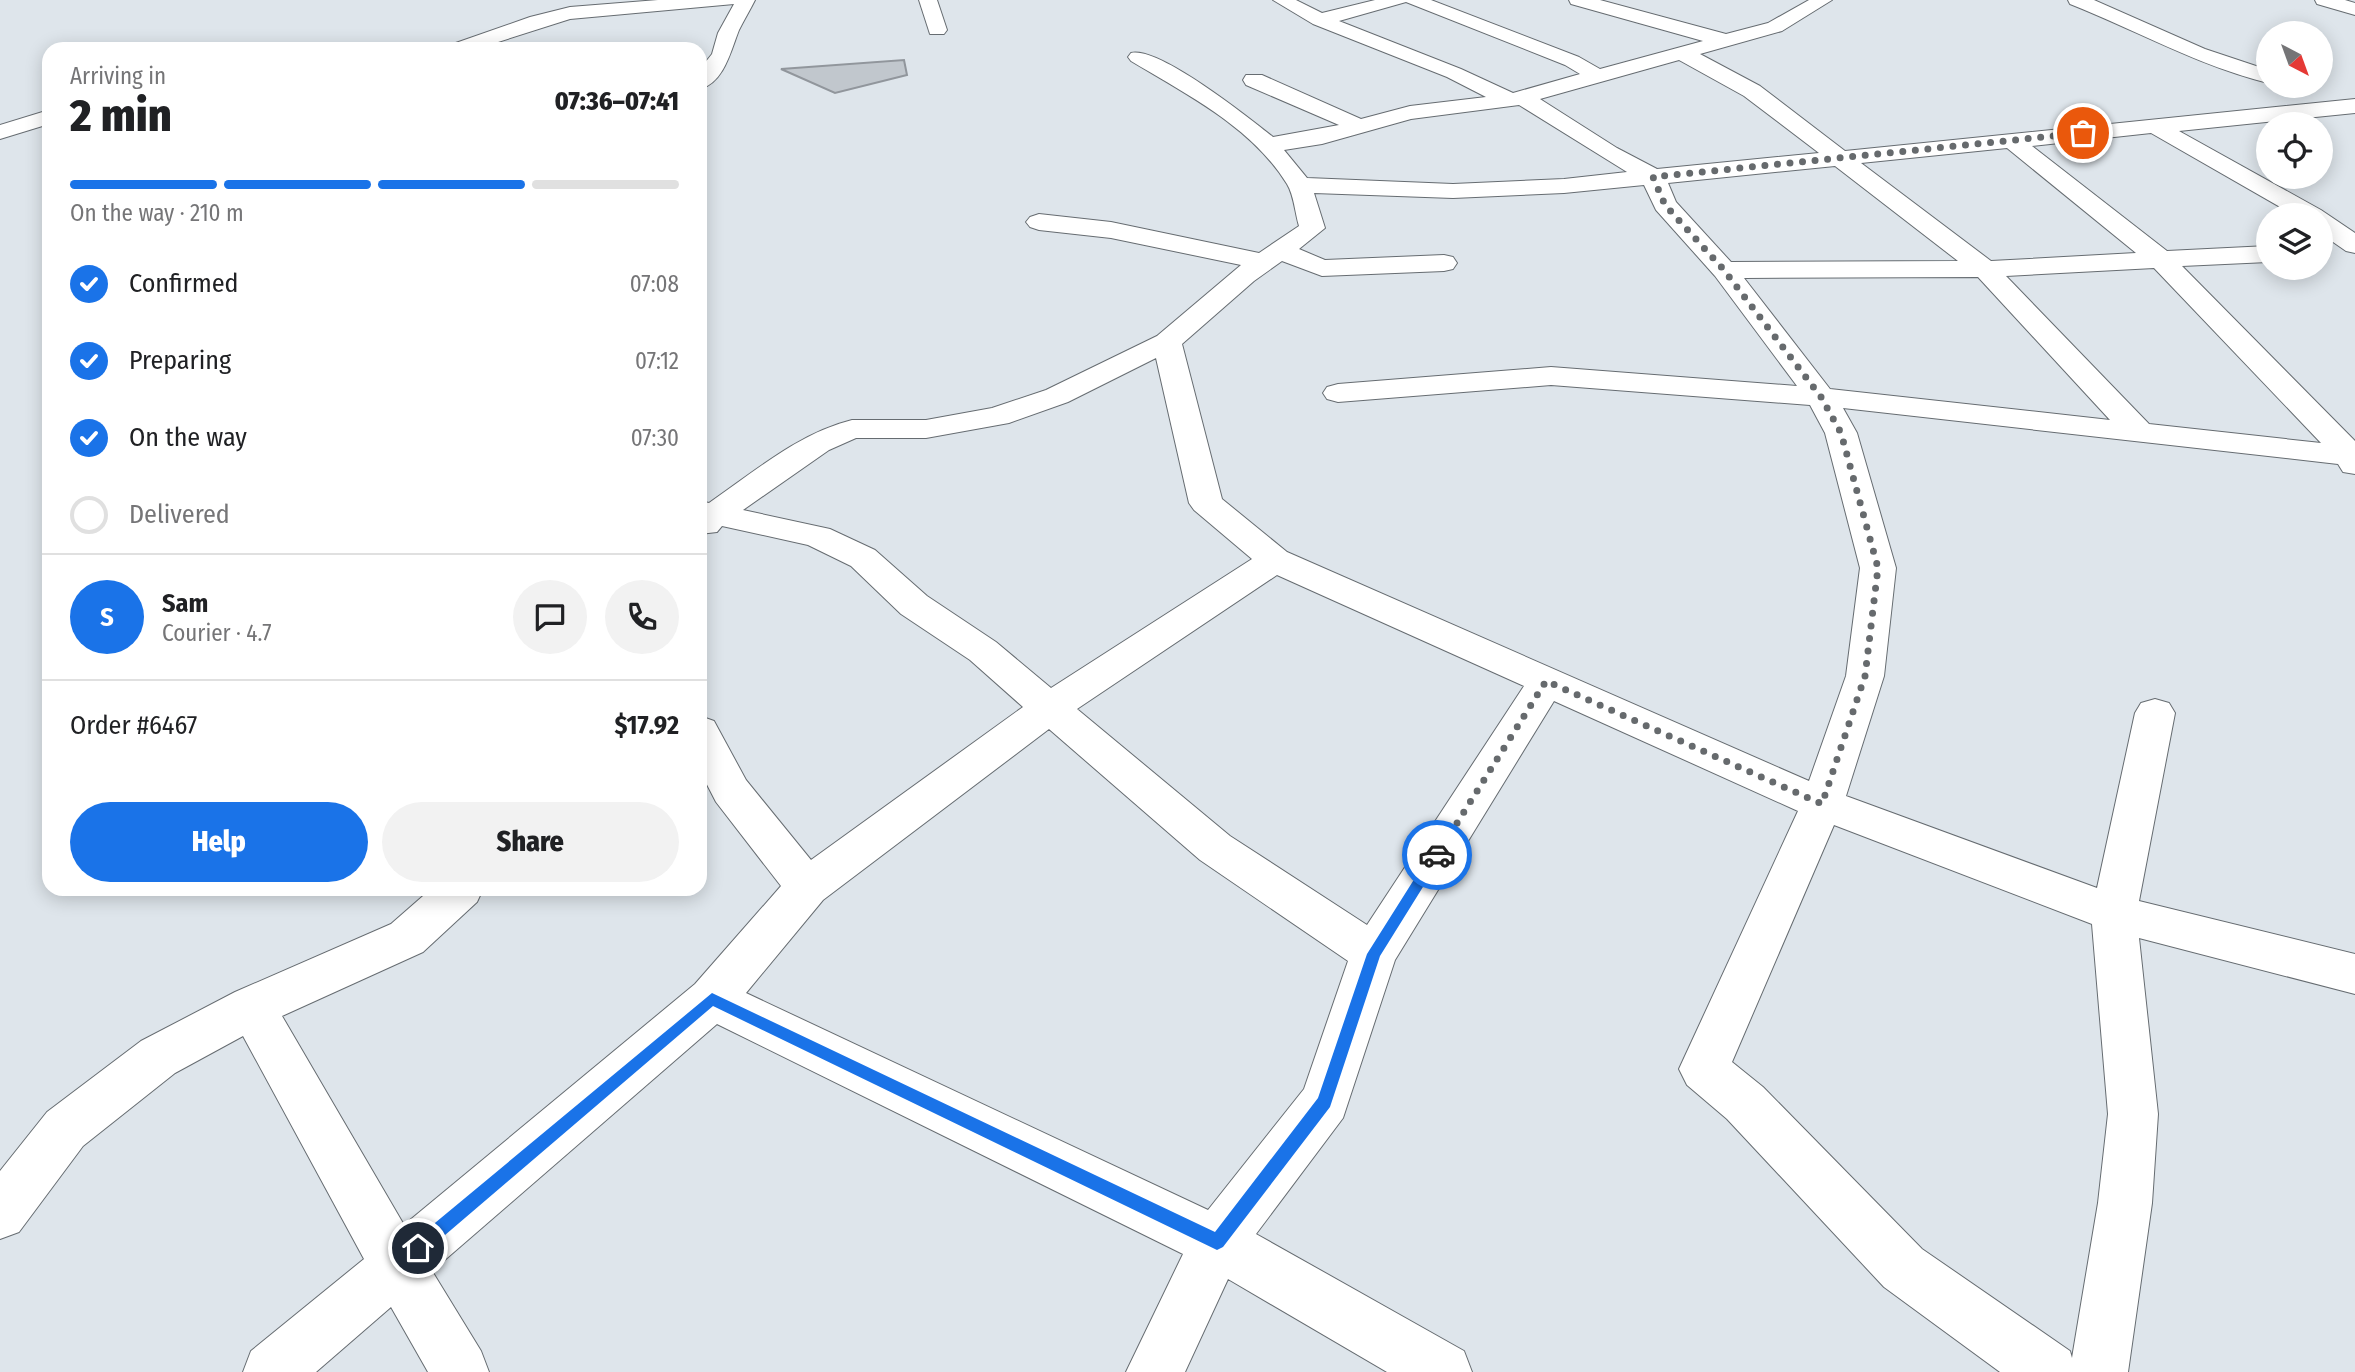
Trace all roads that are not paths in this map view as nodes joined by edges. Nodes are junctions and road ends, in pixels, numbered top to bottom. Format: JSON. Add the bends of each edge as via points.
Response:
{"nodes":[{"id":1,"x":728,"y":0,"type":"edge"},
{"id":2,"x":746,"y":0,"type":"edge"},
{"id":3,"x":928,"y":0,"type":"edge"},
{"id":4,"x":1282,"y":0,"type":"edge"},
{"id":5,"x":1398,"y":0,"type":"edge"},
{"id":6,"x":1414,"y":0,"type":"edge"},
{"id":7,"x":1578,"y":0,"type":"edge"},
{"id":8,"x":1823,"y":0,"type":"edge"},
{"id":9,"x":2077,"y":0,"type":"edge"},
{"id":10,"x":2325,"y":0,"type":"edge"},
{"id":11,"x":2355,"y":9,"type":"edge"},
{"id":12,"x":1327,"y":23,"type":"dead end"},
{"id":13,"x":937,"y":30,"type":"dead end"},
{"id":14,"x":1726,"y":41,"type":"junction"},
{"id":15,"x":477,"y":42,"type":"edge"},
{"id":16,"x":1682,"y":53,"type":"junction"},
{"id":17,"x":1138,"y":57,"type":"dead end"},
{"id":18,"x":2256,"y":73,"type":"edge"},
{"id":19,"x":707,"y":74,"type":"edge"},
{"id":20,"x":1598,"y":76,"type":"junction"},
{"id":21,"x":1254,"y":80,"type":"dead end"},
{"id":22,"x":2327,"y":98,"type":"edge"},
{"id":23,"x":1517,"y":99,"type":"junction"},
{"id":24,"x":2353,"y":107,"type":"edge"},
{"id":25,"x":42,"y":119,"type":"edge"},
{"id":26,"x":2154,"y":126,"type":"junction"},
{"id":27,"x":1359,"y":127,"type":"junction"},
{"id":28,"x":0,"y":132,"type":"edge"},
{"id":29,"x":2012,"y":141,"type":"junction"},
{"id":30,"x":1268,"y":145,"type":"junction"},
{"id":31,"x":1838,"y":158,"type":"junction"},
{"id":32,"x":1653,"y":177,"type":"junction"},
{"id":33,"x":1300,"y":185,"type":"junction"},
{"id":34,"x":2291,"y":203,"type":"edge"},
{"id":35,"x":2333,"y":221,"type":"edge"},
{"id":36,"x":1039,"y":222,"type":"dead end"},
{"id":37,"x":2355,"y":245,"type":"edge"},
{"id":38,"x":2333,"y":253,"type":"edge"},
{"id":39,"x":2355,"y":253,"type":"edge"},
{"id":40,"x":2256,"y":255,"type":"edge"},
{"id":41,"x":1272,"y":256,"type":"junction"},
{"id":42,"x":2160,"y":259,"type":"junction"},
{"id":43,"x":1444,"y":263,"type":"dead end"},
{"id":44,"x":1985,"y":269,"type":"junction"},
{"id":45,"x":1724,"y":270,"type":"junction"},
{"id":46,"x":1167,"y":342,"type":"junction"},
{"id":47,"x":1338,"y":393,"type":"dead end"},
{"id":48,"x":1821,"y":397,"type":"junction"},
{"id":49,"x":2141,"y":433,"type":"junction"},
{"id":50,"x":2354,"y":459,"type":"edge"},
{"id":51,"x":707,"y":518,"type":"edge"},
{"id":52,"x":707,"y":519,"type":"edge"},
{"id":53,"x":1275,"y":560,"type":"junction"},
{"id":54,"x":1546,"y":681,"type":"junction"},
{"id":55,"x":1049,"y":708,"type":"junction"},
{"id":56,"x":2155,"y":713,"type":"dead end"},
{"id":57,"x":707,"y":745,"type":"edge"},
{"id":58,"x":1822,"y":804,"type":"junction"},
{"id":59,"x":807,"y":887,"type":"junction"},
{"id":60,"x":453,"y":896,"type":"edge"},
{"id":61,"x":2114,"y":914,"type":"junction"},
{"id":62,"x":1374,"y":954,"type":"junction"},
{"id":63,"x":2355,"y":974,"type":"edge"},
{"id":64,"x":712,"y":999,"type":"junction"},
{"id":65,"x":252,"y":1007,"type":"junction"},
{"id":66,"x":0,"y":1213,"type":"edge"},
{"id":67,"x":1217,"y":1242,"type":"junction"},
{"id":68,"x":397,"y":1265,"type":"junction"},
{"id":69,"x":272,"y":1372,"type":"edge"},
{"id":70,"x":460,"y":1372,"type":"edge"},
{"id":71,"x":1155,"y":1372,"type":"edge"},
{"id":72,"x":1443,"y":1372,"type":"edge"},
{"id":73,"x":2049,"y":1372,"type":"edge"},
{"id":74,"x":2099,"y":1372,"type":"edge"}],
"edges":[{"from":1,"to":15,"type":"street","via":[[570,13]]},
{"from":2,"to":19,"type":"street","via":[[722,55]]},
{"from":3,"to":13,"type":"street"},
{"from":4,"to":5,"type":"street","via":[[1320,20]]},
{"from":6,"to":20,"type":"street","via":[[1572,61]]},
{"from":7,"to":14,"type":"street"},
{"from":8,"to":14,"type":"street","via":[[1775,27]]},
{"from":9,"to":18,"type":"street"},
{"from":10,"to":11,"type":"street"},
{"from":12,"to":23,"type":"street"},
{"from":14,"to":16,"type":"street"},
{"from":16,"to":20,"type":"street"},
{"from":16,"to":31,"type":"street","via":[[1752,91]]},
{"from":17,"to":30,"type":"street","via":[[1208,97]]},
{"from":20,"to":23,"type":"street"},
{"from":21,"to":27,"type":"street","via":[[1292,99],[1328,109]]},
{"from":22,"to":24,"type":"street"},
{"from":23,"to":27,"type":"street","via":[[1410,113]]},
{"from":23,"to":32,"type":"street"},
{"from":24,"to":26,"type":"street"},
{"from":25,"to":28,"type":"street"},
{"from":26,"to":29,"type":"street"},
{"from":26,"to":34,"type":"street"},
{"from":27,"to":30,"type":"street"},
{"from":29,"to":31,"type":"street"},
{"from":29,"to":42,"type":"street"},
{"from":30,"to":33,"type":"street"},
{"from":31,"to":32,"type":"street"},
{"from":31,"to":44,"type":"street"},
{"from":32,"to":33,"type":"street","via":[[1453,191]]},
{"from":32,"to":45,"type":"street","via":[[1665,205]]},
{"from":33,"to":41,"type":"street","via":[[1312,228]]},
{"from":35,"to":37,"type":"street"},
{"from":36,"to":41,"type":"street"},
{"from":38,"to":39,"type":"street"},
{"from":40,"to":42,"type":"street"},
{"from":41,"to":43,"type":"street","via":[[1322,268]]},
{"from":41,"to":46,"type":"street"},
{"from":42,"to":44,"type":"street"},
{"from":42,"to":50,"type":"street"},
{"from":44,"to":45,"type":"street"},
{"from":44,"to":49,"type":"street"},
{"from":45,"to":48,"type":"street"},
{"from":46,"to":51,"type":"street","via":[[1057,396],[998,416],[926,429],[852,429],[818,443]]},
{"from":46,"to":53,"type":"street","via":[[1206,503]]},
{"from":47,"to":48,"type":"street","via":[[1551,376]]},
{"from":48,"to":49,"type":"street"},
{"from":48,"to":58,"type":"street","via":[[1841,433],[1878,568],[1865,676]]},
{"from":49,"to":50,"type":"street"},
{"from":52,"to":55,"type":"street","via":[[818,537],[863,558],[914,605],[983,651]]},
{"from":53,"to":54,"type":"street"},
{"from":53,"to":55,"type":"street"},
{"from":54,"to":58,"type":"street"},
{"from":54,"to":62,"type":"street"},
{"from":55,"to":59,"type":"street"},
{"from":55,"to":62,"type":"street","via":[[1215,848]]},
{"from":56,"to":61,"type":"street"},
{"from":57,"to":59,"type":"street","via":[[731,792]]},
{"from":58,"to":61,"type":"street"},
{"from":58,"to":73,"type":"street","via":[[1704,1069],[1745,1103],[1903,1268]]},
{"from":59,"to":64,"type":"street"},
{"from":60,"to":65,"type":"street","via":[[407,938]]},
{"from":61,"to":63,"type":"street"},
{"from":61,"to":74,"type":"street","via":[[2133,1114],[2125,1203]]},
{"from":62,"to":67,"type":"street","via":[[1325,1102]]},
{"from":64,"to":67,"type":"street"},
{"from":64,"to":68,"type":"street"},
{"from":65,"to":66,"type":"street","via":[[158,1057],[65,1129]]},
{"from":65,"to":68,"type":"street"},
{"from":67,"to":71,"type":"street"},
{"from":67,"to":72,"type":"street"},
{"from":68,"to":69,"type":"street"},
{"from":68,"to":70,"type":"street"}]}
